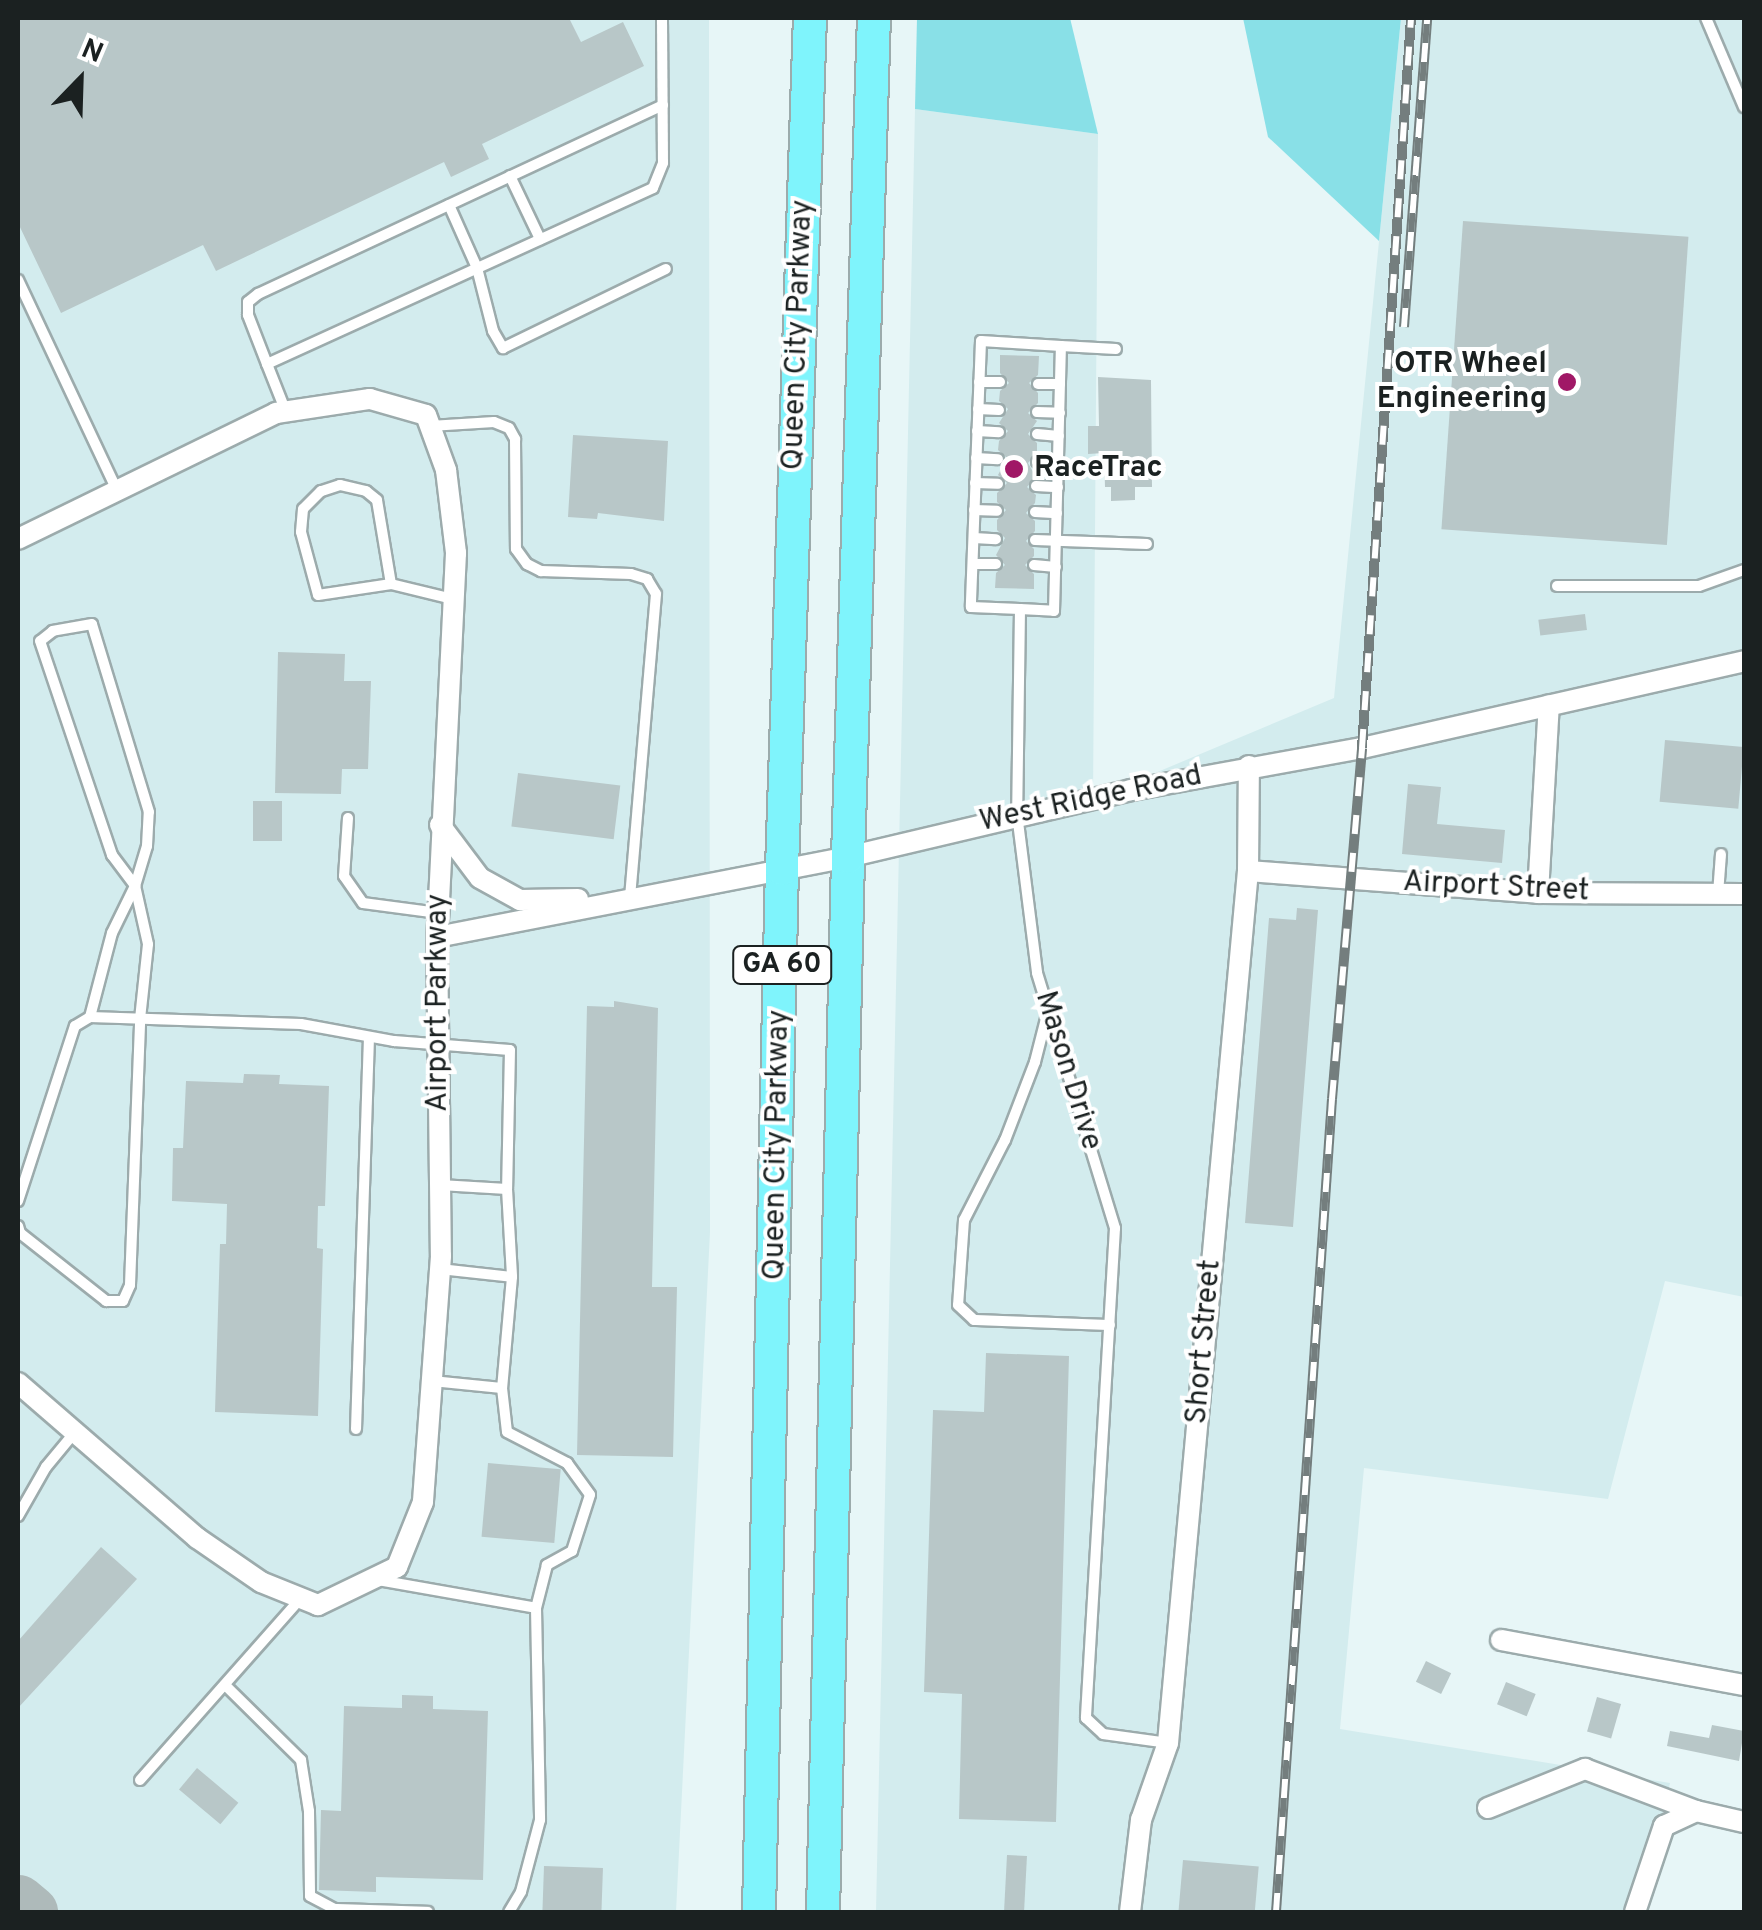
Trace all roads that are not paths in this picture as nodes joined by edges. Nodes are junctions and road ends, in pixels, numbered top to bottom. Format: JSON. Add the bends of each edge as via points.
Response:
{"nodes":[{"id":1,"x":662,"y":18,"type":"edge"},
{"id":2,"x":810,"y":18,"type":"edge"},
{"id":3,"x":874,"y":18,"type":"edge"},
{"id":4,"x":1706,"y":18,"type":"edge"},
{"id":5,"x":663,"y":105,"type":"junction"},
{"id":6,"x":1744,"y":107,"type":"edge"},
{"id":7,"x":510,"y":176,"type":"junction"},
{"id":8,"x":449,"y":205,"type":"junction"},
{"id":9,"x":540,"y":239,"type":"junction"},
{"id":10,"x":477,"y":268,"type":"junction"},
{"id":11,"x":666,"y":270,"type":"dead end"},
{"id":12,"x":18,"y":280,"type":"edge"},
{"id":13,"x":1061,"y":346,"type":"junction"},
{"id":14,"x":1116,"y":350,"type":"dead end"},
{"id":15,"x":267,"y":364,"type":"junction"},
{"id":16,"x":979,"y":382,"type":"junction"},
{"id":17,"x":1000,"y":382,"type":"dead end"},
{"id":18,"x":1038,"y":384,"type":"dead end"},
{"id":19,"x":1060,"y":384,"type":"junction"},
{"id":20,"x":978,"y":409,"type":"junction"},
{"id":21,"x":999,"y":410,"type":"dead end"},
{"id":22,"x":286,"y":412,"type":"junction"},
{"id":23,"x":1038,"y":412,"type":"dead end"},
{"id":24,"x":1060,"y":412,"type":"junction"},
{"id":25,"x":430,"y":426,"type":"junction"},
{"id":26,"x":977,"y":431,"type":"junction"},
{"id":27,"x":999,"y":432,"type":"dead end"},
{"id":28,"x":1037,"y":434,"type":"dead end"},
{"id":29,"x":1059,"y":436,"type":"junction"},
{"id":30,"x":976,"y":458,"type":"junction"},
{"id":31,"x":998,"y":459,"type":"dead end"},
{"id":32,"x":1036,"y":462,"type":"dead end"},
{"id":33,"x":1058,"y":463,"type":"junction"},
{"id":34,"x":975,"y":483,"type":"junction"},
{"id":35,"x":998,"y":484,"type":"dead end"},
{"id":36,"x":1036,"y":486,"type":"dead end"},
{"id":37,"x":1058,"y":487,"type":"junction"},
{"id":38,"x":118,"y":490,"type":"junction"},
{"id":39,"x":974,"y":510,"type":"junction"},
{"id":40,"x":997,"y":511,"type":"dead end"},
{"id":41,"x":1035,"y":512,"type":"dead end"},
{"id":42,"x":1058,"y":513,"type":"junction"},
{"id":43,"x":974,"y":538,"type":"junction"},
{"id":44,"x":18,"y":539,"type":"edge"},
{"id":45,"x":996,"y":539,"type":"dead end"},
{"id":46,"x":1034,"y":540,"type":"dead end"},
{"id":47,"x":1057,"y":541,"type":"junction"},
{"id":48,"x":1147,"y":544,"type":"dead end"},
{"id":49,"x":973,"y":564,"type":"junction"},
{"id":50,"x":996,"y":564,"type":"dead end"},
{"id":51,"x":1034,"y":565,"type":"dead end"},
{"id":52,"x":1056,"y":567,"type":"junction"},
{"id":53,"x":1744,"y":570,"type":"edge"},
{"id":54,"x":391,"y":584,"type":"junction"},
{"id":55,"x":1556,"y":586,"type":"dead end"},
{"id":56,"x":454,"y":599,"type":"junction"},
{"id":57,"x":1020,"y":610,"type":"junction"},
{"id":58,"x":1744,"y":662,"type":"edge"},
{"id":59,"x":1549,"y":705,"type":"junction"},
{"id":60,"x":1249,"y":766,"type":"junction"},
{"id":61,"x":1017,"y":814,"type":"junction"},
{"id":62,"x":348,"y":818,"type":"dead end"},
{"id":63,"x":440,"y":825,"type":"junction"},
{"id":64,"x":1721,"y":854,"type":"dead end"},
{"id":65,"x":848,"y":857,"type":"junction"},
{"id":66,"x":782,"y":868,"type":"junction"},
{"id":67,"x":1248,"y":871,"type":"junction"},
{"id":68,"x":135,"y":886,"type":"junction"},
{"id":69,"x":1538,"y":893,"type":"junction"},
{"id":70,"x":1718,"y":894,"type":"junction"},
{"id":71,"x":1744,"y":894,"type":"edge"},
{"id":72,"x":630,"y":898,"type":"junction"},
{"id":73,"x":438,"y":913,"type":"junction"},
{"id":74,"x":437,"y":938,"type":"junction"},
{"id":75,"x":1049,"y":1010,"type":"junction"},
{"id":76,"x":90,"y":1017,"type":"junction"},
{"id":77,"x":140,"y":1020,"type":"junction"},
{"id":78,"x":369,"y":1037,"type":"junction"},
{"id":79,"x":438,"y":1044,"type":"junction"},
{"id":80,"x":440,"y":1184,"type":"junction"},
{"id":81,"x":508,"y":1188,"type":"junction"},
{"id":82,"x":18,"y":1201,"type":"edge"},
{"id":83,"x":18,"y":1226,"type":"edge"},
{"id":84,"x":440,"y":1269,"type":"junction"},
{"id":85,"x":512,"y":1277,"type":"junction"},
{"id":86,"x":1110,"y":1326,"type":"junction"},
{"id":87,"x":432,"y":1381,"type":"junction"},
{"id":88,"x":18,"y":1383,"type":"edge"},
{"id":89,"x":502,"y":1388,"type":"junction"},
{"id":90,"x":356,"y":1429,"type":"dead end"},
{"id":91,"x":75,"y":1432,"type":"junction"},
{"id":92,"x":18,"y":1516,"type":"edge"},
{"id":93,"x":372,"y":1579,"type":"junction"},
{"id":94,"x":301,"y":1598,"type":"junction"},
{"id":95,"x":536,"y":1608,"type":"junction"},
{"id":96,"x":1501,"y":1640,"type":"dead end"},
{"id":97,"x":225,"y":1685,"type":"junction"},
{"id":98,"x":1744,"y":1685,"type":"edge"},
{"id":99,"x":1168,"y":1742,"type":"junction"},
{"id":100,"x":140,"y":1780,"type":"dead end"},
{"id":101,"x":1488,"y":1808,"type":"dead end"},
{"id":102,"x":1696,"y":1812,"type":"junction"},
{"id":103,"x":1744,"y":1822,"type":"edge"},
{"id":104,"x":428,"y":1912,"type":"edge"},
{"id":105,"x":509,"y":1912,"type":"edge"},
{"id":106,"x":758,"y":1912,"type":"edge"},
{"id":107,"x":823,"y":1912,"type":"edge"},
{"id":108,"x":1130,"y":1912,"type":"edge"},
{"id":109,"x":1635,"y":1912,"type":"edge"}],
"edges":[{"from":1,"to":5,"type":"lane"},
{"from":2,"to":66,"type":"main road","name":"Queen City Parkway","number":"GA 60"},
{"from":3,"to":65,"type":"main road","name":"Queen City Parkway","number":"GA 60"},
{"from":4,"to":6,"type":"lane"},
{"from":5,"to":7,"type":"lane"},
{"from":5,"to":9,"type":"lane","via":[[663,163],[653,188]]},
{"from":7,"to":8,"type":"lane"},
{"from":7,"to":9,"type":"lane"},
{"from":8,"to":10,"type":"lane"},
{"from":8,"to":15,"type":"lane","via":[[248,302]]},
{"from":9,"to":10,"type":"lane"},
{"from":10,"to":11,"type":"lane","via":[[503,348]]},
{"from":10,"to":15,"type":"lane"},
{"from":12,"to":38,"type":"lane"},
{"from":13,"to":14,"type":"lane"},
{"from":13,"to":16,"type":"lane","via":[[981,340]]},
{"from":13,"to":19,"type":"lane"},
{"from":15,"to":22,"type":"lane"},
{"from":16,"to":17,"type":"lane"},
{"from":16,"to":20,"type":"lane"},
{"from":18,"to":19,"type":"lane"},
{"from":19,"to":24,"type":"lane"},
{"from":20,"to":21,"type":"lane"},
{"from":20,"to":26,"type":"lane"},
{"from":22,"to":25,"type":"street","via":[[370,399],[426,416]]},
{"from":22,"to":38,"type":"street"},
{"from":23,"to":24,"type":"lane"},
{"from":24,"to":29,"type":"lane"},
{"from":25,"to":56,"type":"street","name":"Airport Parkway","via":[[446,470]]},
{"from":25,"to":72,"type":"lane","via":[[494,422],[509,428],[515,439],[516,550],[527,564],[540,571],[631,574],[647,579],[656,594]]},
{"from":26,"to":27,"type":"lane"},
{"from":26,"to":30,"type":"lane"},
{"from":28,"to":29,"type":"lane"},
{"from":29,"to":33,"type":"lane"},
{"from":30,"to":31,"type":"lane"},
{"from":30,"to":34,"type":"lane"},
{"from":32,"to":33,"type":"lane"},
{"from":33,"to":37,"type":"lane"},
{"from":34,"to":35,"type":"lane"},
{"from":34,"to":39,"type":"lane"},
{"from":36,"to":37,"type":"lane"},
{"from":37,"to":42,"type":"lane"},
{"from":38,"to":44,"type":"street"},
{"from":39,"to":40,"type":"lane"},
{"from":39,"to":43,"type":"lane"},
{"from":41,"to":42,"type":"lane"},
{"from":42,"to":47,"type":"lane"},
{"from":43,"to":45,"type":"lane"},
{"from":43,"to":49,"type":"lane"},
{"from":46,"to":47,"type":"lane"},
{"from":47,"to":48,"type":"lane"},
{"from":47,"to":52,"type":"lane"},
{"from":49,"to":50,"type":"lane"},
{"from":49,"to":57,"type":"lane","via":[[971,606]]},
{"from":51,"to":52,"type":"lane"},
{"from":52,"to":57,"type":"lane","via":[[1054,611]]},
{"from":53,"to":55,"type":"lane","via":[[1699,586]]},
{"from":54,"to":54,"type":"lane","via":[[378,500],[340,485],[320,491],[303,509],[301,532],[313,590],[318,595]]},
{"from":54,"to":56,"type":"lane"},
{"from":56,"to":63,"type":"street","name":"Airport Parkway"},
{"from":57,"to":61,"type":"lane","name":"Mason Drive"},
{"from":58,"to":59,"type":"street","name":"West Ridge Road"},
{"from":59,"to":60,"type":"street","name":"West Ridge Road"},
{"from":59,"to":69,"type":"street"},
{"from":60,"to":61,"type":"street","name":"West Ridge Road"},
{"from":60,"to":67,"type":"street","name":"Short Street"},
{"from":61,"to":65,"type":"street","name":"West Ridge Road"},
{"from":61,"to":75,"type":"lane","name":"Mason Drive"},
{"from":62,"to":73,"type":"lane","via":[[344,876],[363,903]]},
{"from":63,"to":72,"type":"street","via":[[480,878],[520,900]]},
{"from":63,"to":73,"type":"street","name":"Airport Parkway"},
{"from":64,"to":70,"type":"lane"},
{"from":65,"to":66,"type":"street","name":"West Ridge Road"},
{"from":65,"to":107,"type":"main road","name":"Queen City Parkway","number":"GA 60"},
{"from":66,"to":72,"type":"street","name":"West Ridge Road"},
{"from":66,"to":106,"type":"main road","name":"Queen City Parkway","number":"GA 60"},
{"from":67,"to":69,"type":"street","name":"Airport Street"},
{"from":67,"to":99,"type":"street","name":"Short Street"},
{"from":68,"to":68,"type":"lane","via":[[149,812],[92,624],[54,631],[40,641],[43,660],[112,855]]},
{"from":68,"to":76,"type":"lane","via":[[112,933]]},
{"from":68,"to":77,"type":"lane","via":[[148,944]]},
{"from":69,"to":70,"type":"street","name":"Airport Street"},
{"from":70,"to":71,"type":"street","name":"Airport Street"},
{"from":72,"to":74,"type":"street","name":"West Ridge Road"},
{"from":73,"to":74,"type":"street","name":"Airport Parkway"},
{"from":74,"to":79,"type":"street","name":"Airport Parkway"},
{"from":75,"to":86,"type":"lane","name":"Mason Drive","via":[[1115,1228]]},
{"from":75,"to":86,"type":"lane","via":[[1005,1140],[964,1220],[958,1305],[974,1320]]},
{"from":76,"to":77,"type":"lane"},
{"from":76,"to":82,"type":"lane","via":[[76,1026]]},
{"from":77,"to":78,"type":"lane","via":[[301,1024]]},
{"from":77,"to":83,"type":"lane","via":[[130,1285],[123,1300],[106,1301]]},
{"from":78,"to":79,"type":"lane"},
{"from":78,"to":90,"type":"lane"},
{"from":79,"to":80,"type":"street","name":"Airport Parkway"},
{"from":79,"to":81,"type":"lane","via":[[510,1050]]},
{"from":80,"to":81,"type":"lane"},
{"from":80,"to":84,"type":"street","name":"Airport Parkway"},
{"from":81,"to":85,"type":"lane"},
{"from":84,"to":85,"type":"lane"},
{"from":84,"to":87,"type":"street","name":"Airport Parkway"},
{"from":85,"to":89,"type":"lane"},
{"from":86,"to":99,"type":"lane","name":"Mason Drive","via":[[1086,1718],[1103,1734]]},
{"from":87,"to":89,"type":"lane"},
{"from":87,"to":93,"type":"street","name":"Airport Parkway","via":[[423,1502],[397,1567]]},
{"from":88,"to":91,"type":"street"},
{"from":89,"to":95,"type":"lane","via":[[507,1432],[567,1463],[590,1495],[572,1551],[547,1564]]},
{"from":91,"to":92,"type":"lane"},
{"from":91,"to":94,"type":"street","via":[[196,1538],[261,1582]]},
{"from":93,"to":94,"type":"street","name":"Airport Parkway","via":[[318,1606]]},
{"from":93,"to":95,"type":"lane"},
{"from":94,"to":97,"type":"lane"},
{"from":95,"to":105,"type":"lane","via":[[540,1820]]},
{"from":96,"to":98,"type":"street"},
{"from":97,"to":100,"type":"lane"},
{"from":97,"to":104,"type":"lane","via":[[302,1760],[310,1896],[334,1909]]},
{"from":99,"to":108,"type":"street","name":"Short Street","via":[[1141,1820]]},
{"from":101,"to":102,"type":"street","via":[[1584,1768]]},
{"from":102,"to":103,"type":"street"},
{"from":102,"to":109,"type":"street","via":[[1664,1826]]}]}
